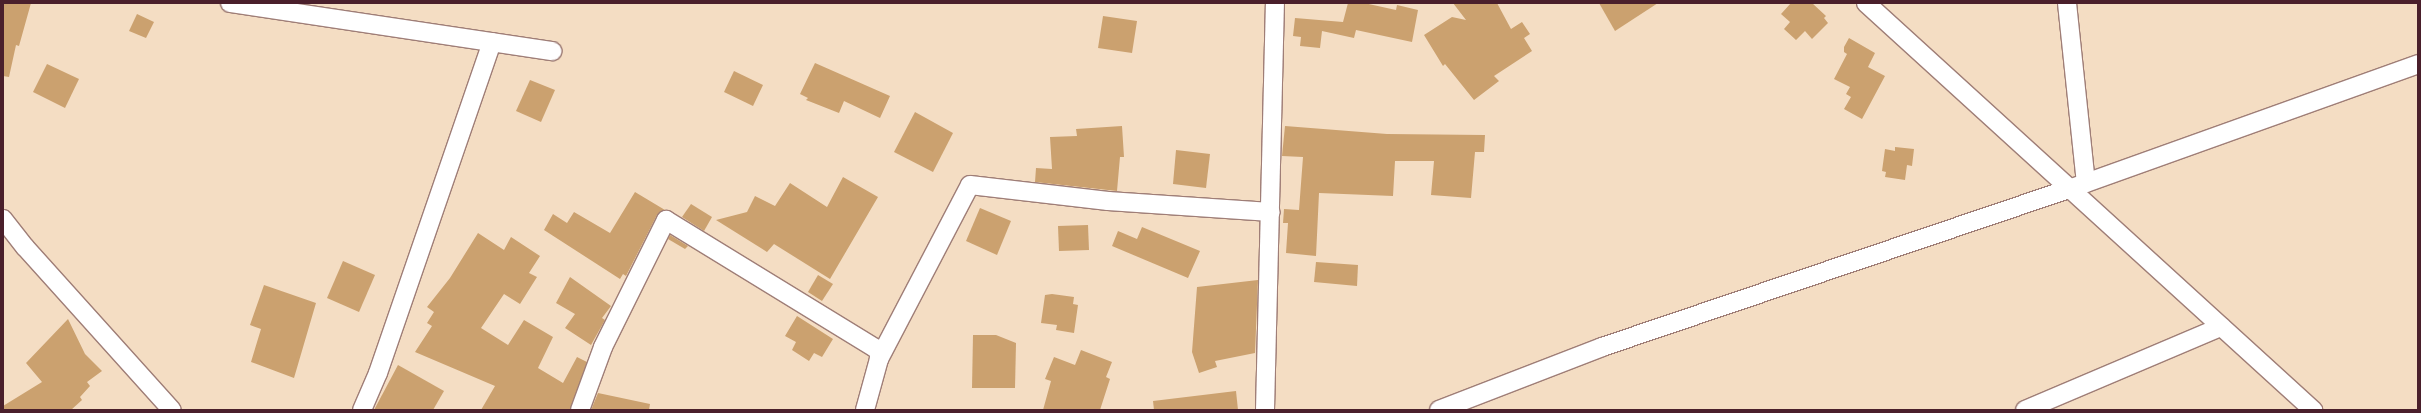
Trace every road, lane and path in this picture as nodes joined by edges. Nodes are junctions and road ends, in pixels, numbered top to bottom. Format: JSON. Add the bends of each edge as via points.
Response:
{"nodes":[{"id":1,"x":230,"y":3,"type":"edge"},
{"id":2,"x":1274,"y":3,"type":"edge"},
{"id":3,"x":1866,"y":3,"type":"edge"},
{"id":4,"x":2067,"y":3,"type":"edge"},
{"id":5,"x":492,"y":42,"type":"junction"},
{"id":6,"x":552,"y":51,"type":"dead end"},
{"id":7,"x":2418,"y":64,"type":"edge"},
{"id":8,"x":2079,"y":186,"type":"junction"},
{"id":9,"x":1271,"y":212,"type":"junction"},
{"id":10,"x":3,"y":219,"type":"edge"},
{"id":11,"x":2221,"y":327,"type":"junction"},
{"id":12,"x":879,"y":359,"type":"junction"},
{"id":13,"x":172,"y":410,"type":"edge"},
{"id":14,"x":362,"y":410,"type":"edge"},
{"id":15,"x":580,"y":410,"type":"edge"},
{"id":16,"x":865,"y":410,"type":"edge"},
{"id":17,"x":1265,"y":410,"type":"edge"},
{"id":18,"x":1438,"y":410,"type":"edge"},
{"id":19,"x":2026,"y":410,"type":"edge"},
{"id":20,"x":2313,"y":410,"type":"edge"}],
"edges":[{"from":1,"to":5,"type":"street"},
{"from":2,"to":9,"type":"street"},
{"from":3,"to":8,"type":"street"},
{"from":4,"to":8,"type":"street"},
{"from":5,"to":6,"type":"street"},
{"from":5,"to":14,"type":"street","via":[[378,373]]},
{"from":7,"to":8,"type":"street"},
{"from":8,"to":11,"type":"street"},
{"from":8,"to":18,"type":"street","via":[[1683,319]]},
{"from":9,"to":12,"type":"street","via":[[1108,201],[970,185]]},
{"from":9,"to":17,"type":"street"},
{"from":10,"to":13,"type":"street","via":[[25,247]]},
{"from":11,"to":19,"type":"street"},
{"from":11,"to":20,"type":"street"},
{"from":12,"to":15,"type":"street","via":[[879,352],[875,348],[666,220],[603,347]]},
{"from":12,"to":16,"type":"street"}]}
